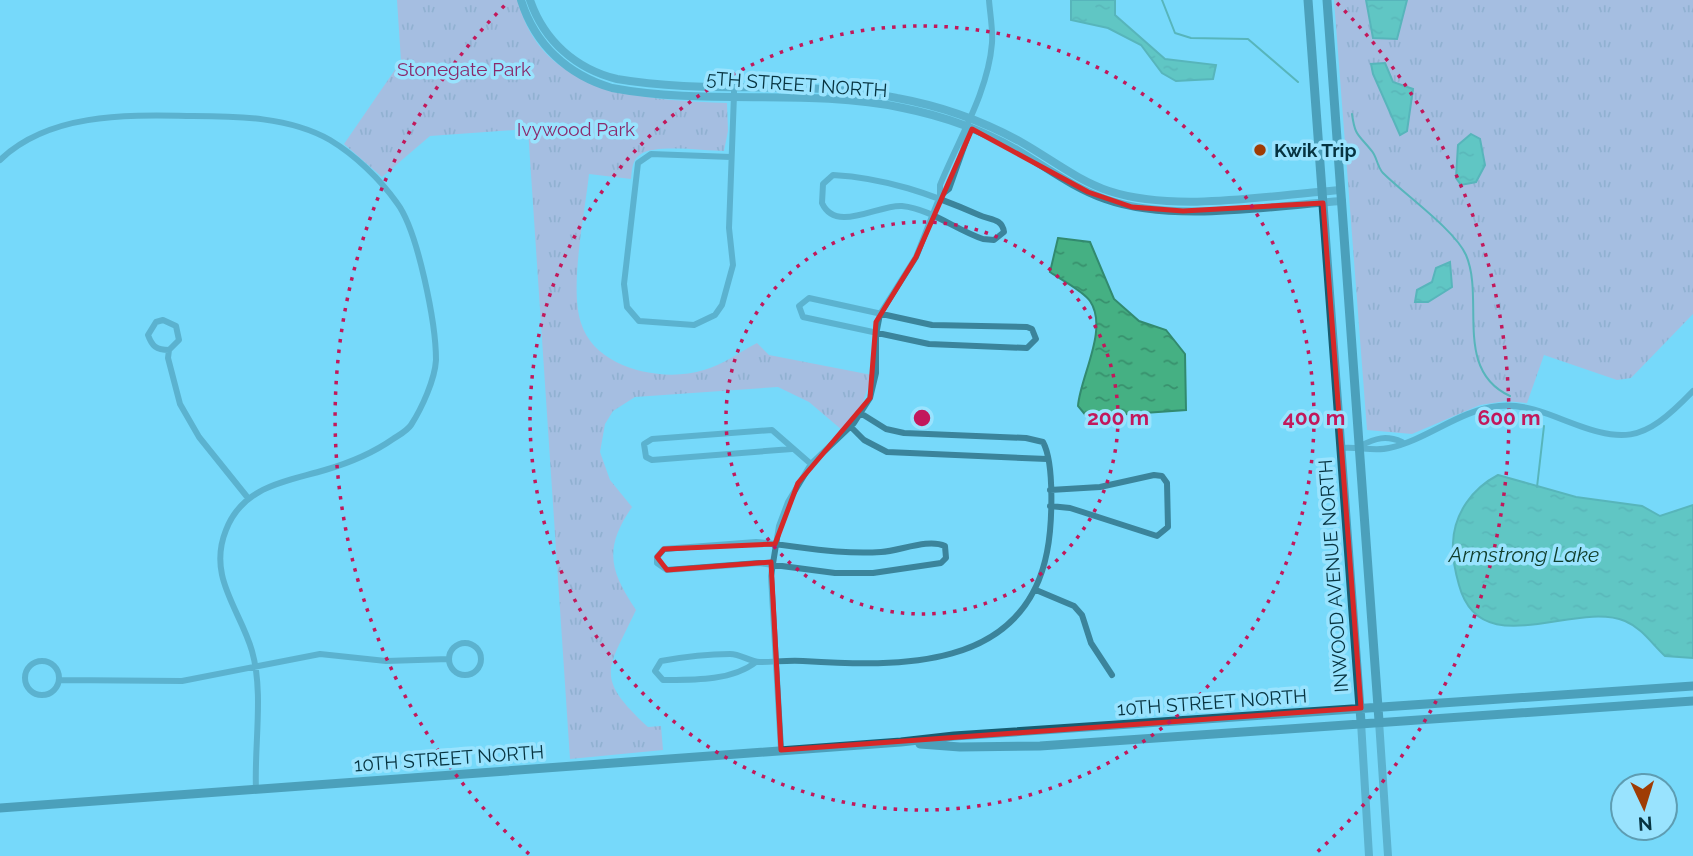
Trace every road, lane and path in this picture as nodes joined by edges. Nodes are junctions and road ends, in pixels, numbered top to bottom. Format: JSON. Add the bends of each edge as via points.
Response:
{"nodes":[{"id":1,"x":521,"y":0,"type":"edge"},
{"id":2,"x":530,"y":0,"type":"edge"},
{"id":3,"x":989,"y":0,"type":"edge"},
{"id":4,"x":1308,"y":0,"type":"edge"},
{"id":5,"x":1327,"y":0,"type":"edge"},
{"id":6,"x":734,"y":76,"type":"dead end"},
{"id":7,"x":734,"y":91,"type":"junction"},
{"id":8,"x":968,"y":124,"type":"junction"},
{"id":9,"x":731,"y":157,"type":"junction"},
{"id":10,"x":0,"y":160,"type":"edge"},
{"id":11,"x":1341,"y":190,"type":"junction"},
{"id":12,"x":1322,"y":191,"type":"junction"},
{"id":13,"x":940,"y":196,"type":"junction"},
{"id":14,"x":1342,"y":201,"type":"junction"},
{"id":15,"x":1322,"y":202,"type":"junction"},
{"id":16,"x":932,"y":216,"type":"junction"},
{"id":17,"x":880,"y":314,"type":"junction"},
{"id":18,"x":876,"y":335,"type":"junction"},
{"id":19,"x":169,"y":350,"type":"junction"},
{"id":20,"x":1693,"y":391,"type":"edge"},
{"id":21,"x":862,"y":414,"type":"junction"},
{"id":22,"x":851,"y":427,"type":"junction"},
{"id":23,"x":1402,"y":442,"type":"junction"},
{"id":24,"x":1360,"y":446,"type":"junction"},
{"id":25,"x":1342,"y":448,"type":"junction"},
{"id":26,"x":792,"y":449,"type":"junction"},
{"id":27,"x":1047,"y":459,"type":"junction"},
{"id":28,"x":811,"y":464,"type":"junction"},
{"id":29,"x":1049,"y":489,"type":"junction"},
{"id":30,"x":248,"y":498,"type":"junction"},
{"id":31,"x":1050,"y":506,"type":"junction"},
{"id":32,"x":775,"y":544,"type":"junction"},
{"id":33,"x":772,"y":564,"type":"junction"},
{"id":34,"x":1036,"y":590,"type":"junction"},
{"id":35,"x":449,"y":659,"type":"junction"},
{"id":36,"x":775,"y":661,"type":"junction"},
{"id":37,"x":756,"y":662,"type":"junction"},
{"id":38,"x":255,"y":668,"type":"junction"},
{"id":39,"x":1112,"y":675,"type":"dead end"},
{"id":40,"x":60,"y":680,"type":"junction"},
{"id":41,"x":1693,"y":686,"type":"edge"},
{"id":42,"x":1693,"y":701,"type":"edge"},
{"id":43,"x":1378,"y":707,"type":"junction"},
{"id":44,"x":1361,"y":708,"type":"junction"},
{"id":45,"x":1379,"y":721,"type":"junction"},
{"id":46,"x":1361,"y":722,"type":"junction"},
{"id":47,"x":901,"y":742,"type":"junction"},
{"id":48,"x":781,"y":750,"type":"junction"},
{"id":49,"x":256,"y":790,"type":"junction"},
{"id":50,"x":0,"y":808,"type":"edge"},
{"id":51,"x":1369,"y":856,"type":"edge"},
{"id":52,"x":1388,"y":856,"type":"edge"}],
"edges":[{"from":1,"to":7,"type":"street","name":"5TH STREET NORTH","via":[[543,44],[589,80],[632,91]]},
{"from":2,"to":7,"type":"street","name":"5TH STREET NORTH","via":[[555,44],[596,73],[628,81]]},
{"from":3,"to":8,"type":"street","via":[[992,42]]},
{"from":4,"to":12,"type":"main road","name":"INWOOD AVENUE NORTH"},
{"from":5,"to":11,"type":"main road","name":"INWOOD AVENUE NORTH"},
{"from":6,"to":7,"type":"street"},
{"from":7,"to":8,"type":"street","name":"5TH STREET NORTH","via":[[879,94],[924,104]]},
{"from":7,"to":9,"type":"street"},
{"from":8,"to":12,"type":"street","name":"5TH STREET NORTH","via":[[1015,139],[1091,184],[1134,198],[1185,201]]},
{"from":8,"to":13,"type":"street","via":[[949,189]]},
{"from":8,"to":15,"type":"street","name":"5TH STREET NORTH","via":[[1088,192],[1132,207],[1183,211]]},
{"from":9,"to":9,"type":"street","via":[[733,265],[722,305],[715,315],[694,325],[639,321],[627,307],[624,284],[638,163],[651,154]]},
{"from":10,"to":30,"type":"street","via":[[38,136],[111,117],[253,118],[329,139],[367,169],[399,205],[430,309],[436,362],[410,427],[378,449],[328,470],[266,486]]},
{"from":11,"to":12,"type":"street","name":"5TH STREET NORTH"},
{"from":11,"to":14,"type":"main road","name":"INWOOD AVENUE NORTH"},
{"from":12,"to":15,"type":"main road","name":"INWOOD AVENUE NORTH"},
{"from":13,"to":16,"type":"street"},
{"from":13,"to":16,"type":"street","via":[[997,220],[1004,232],[994,240],[983,239]]},
{"from":13,"to":16,"type":"street","via":[[852,176],[833,175],[823,184],[823,206],[848,217],[901,206]]},
{"from":14,"to":15,"type":"street","name":"5TH STREET NORTH"},
{"from":14,"to":24,"type":"main road","name":"INWOOD AVENUE NORTH"},
{"from":15,"to":25,"type":"main road","name":"INWOOD AVENUE NORTH"},
{"from":16,"to":17,"type":"street","via":[[916,257]]},
{"from":17,"to":18,"type":"street"},
{"from":17,"to":18,"type":"street","via":[[809,299],[799,306],[803,317]]},
{"from":17,"to":18,"type":"street","via":[[938,325],[1027,327],[1036,339],[1027,348],[940,345]]},
{"from":18,"to":21,"type":"street","via":[[876,373]]},
{"from":19,"to":19,"type":"street","via":[[179,340],[176,326],[156,322],[148,335],[151,344]]},
{"from":19,"to":30,"type":"street","via":[[174,391],[187,420]]},
{"from":20,"to":23,"type":"street","via":[[1661,423],[1629,436],[1605,435],[1532,409],[1507,406],[1474,411],[1423,437]]},
{"from":21,"to":22,"type":"street"},
{"from":21,"to":27,"type":"street","via":[[886,429],[904,433],[1037,439],[1045,445]]},
{"from":22,"to":27,"type":"street","via":[[887,452]]},
{"from":22,"to":28,"type":"street"},
{"from":23,"to":24,"type":"street","via":[[1391,448]]},
{"from":23,"to":24,"type":"street","via":[[1375,438]]},
{"from":24,"to":25,"type":"street"},
{"from":24,"to":43,"type":"main road","name":"INWOOD AVENUE NORTH"},
{"from":25,"to":44,"type":"main road","name":"INWOOD AVENUE NORTH"},
{"from":26,"to":26,"type":"street","via":[[776,432],[767,430],[652,439],[643,450],[652,460]]},
{"from":26,"to":28,"type":"street"},
{"from":27,"to":29,"type":"street"},
{"from":28,"to":32,"type":"street","via":[[788,502]]},
{"from":29,"to":31,"type":"street"},
{"from":29,"to":31,"type":"street","via":[[1162,476],[1167,482],[1168,527],[1157,536]]},
{"from":30,"to":38,"type":"street","via":[[226,529],[218,560]]},
{"from":31,"to":34,"type":"street","via":[[1050,539]]},
{"from":32,"to":33,"type":"street"},
{"from":32,"to":33,"type":"street","via":[[664,549],[657,557],[661,568],[667,570]]},
{"from":32,"to":33,"type":"street","via":[[859,553],[933,543],[947,551],[941,563],[885,572],[835,573]]},
{"from":33,"to":36,"type":"street"},
{"from":34,"to":36,"type":"street","via":[[995,635],[954,654],[858,664]]},
{"from":34,"to":39,"type":"street","via":[[1074,606]]},
{"from":35,"to":35,"type":"street","via":[[456,672],[466,675],[479,667],[481,657],[477,648],[463,642],[451,650]]},
{"from":35,"to":38,"type":"street","via":[[386,661],[320,654]]},
{"from":36,"to":37,"type":"street"},
{"from":36,"to":48,"type":"street"},
{"from":37,"to":37,"type":"street","via":[[732,654],[666,660],[657,663],[655,671],[663,680],[728,675]]},
{"from":38,"to":40,"type":"street","via":[[182,681]]},
{"from":38,"to":49,"type":"street","via":[[259,691]]},
{"from":40,"to":40,"type":"street","via":[[57,669],[43,661],[28,668],[25,679],[33,693],[45,696]]},
{"from":41,"to":43,"type":"main road","name":"10TH STREET NORTH"},
{"from":42,"to":45,"type":"main road","name":"10TH STREET NORTH"},
{"from":43,"to":44,"type":"main road","name":"10TH STREET NORTH"},
{"from":43,"to":45,"type":"main road","name":"INWOOD AVENUE NORTH"},
{"from":44,"to":46,"type":"main road","name":"INWOOD AVENUE NORTH"},
{"from":44,"to":47,"type":"main road","name":"10TH STREET NORTH"},
{"from":45,"to":46,"type":"main road","name":"10TH STREET NORTH"},
{"from":45,"to":52,"type":"street","name":"INWOOD AVENUE NORTH"},
{"from":46,"to":47,"type":"main road","name":"10TH STREET NORTH","via":[[1026,746]]},
{"from":46,"to":51,"type":"street","name":"INWOOD AVENUE NORTH"},
{"from":47,"to":48,"type":"main road","name":"10TH STREET NORTH"},
{"from":48,"to":49,"type":"main road","name":"10TH STREET NORTH"},
{"from":49,"to":50,"type":"main road","name":"10TH STREET NORTH"}]}
